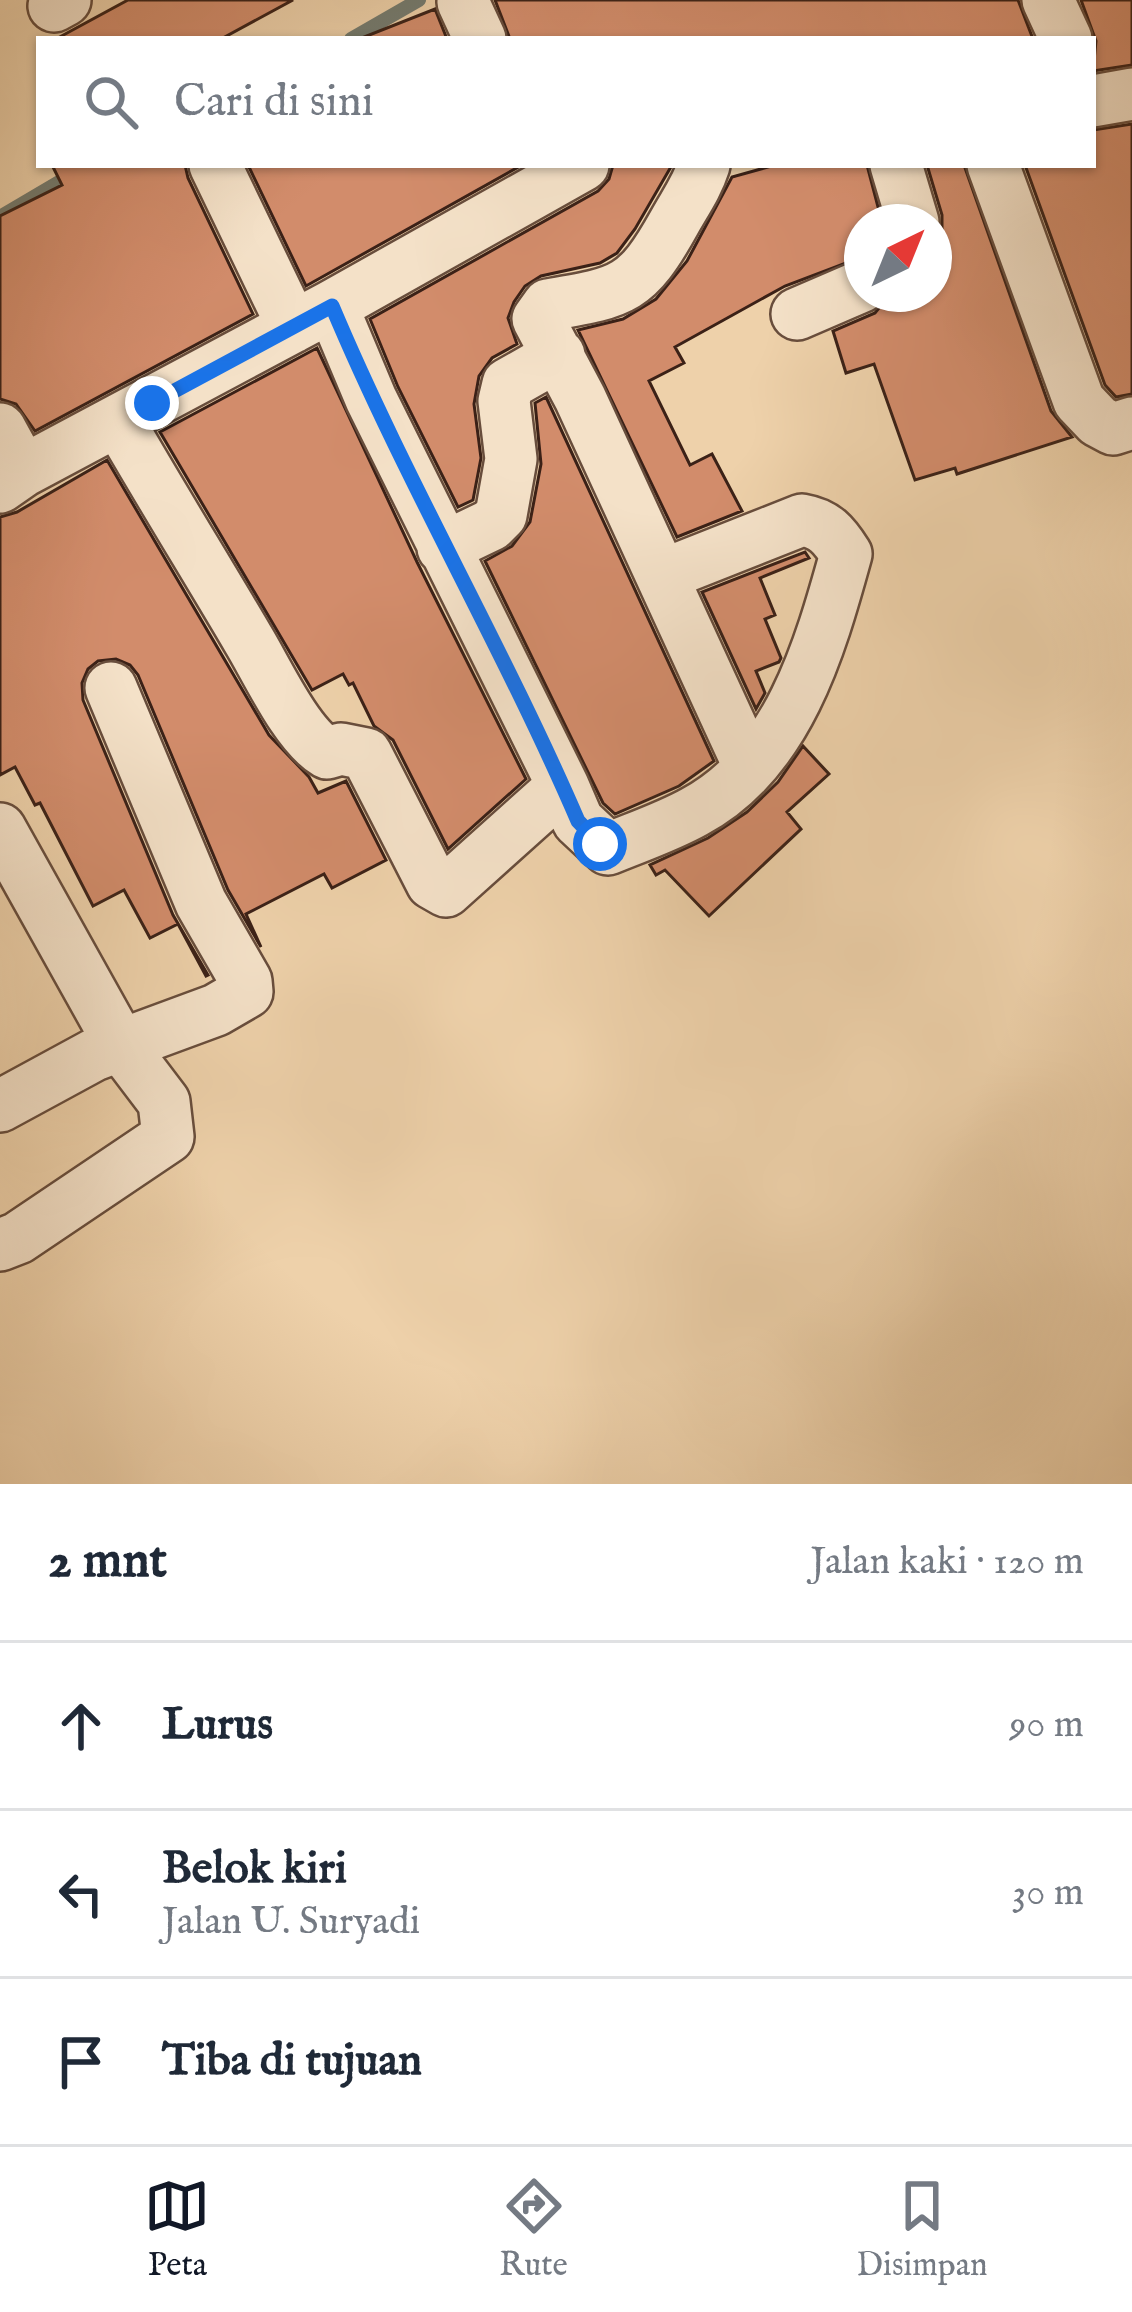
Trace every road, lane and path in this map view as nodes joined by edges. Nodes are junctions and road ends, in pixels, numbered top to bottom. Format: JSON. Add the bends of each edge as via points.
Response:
{"nodes":[{"id":1,"x":1048,"y":0,"type":"edge"},
{"id":2,"x":1065,"y":36,"type":"edge"},
{"id":3,"x":1132,"y":94,"type":"edge"},
{"id":4,"x":1096,"y":100,"type":"edge"},
{"id":5,"x":217,"y":168,"type":"edge"},
{"id":6,"x":703,"y":168,"type":"edge"},
{"id":7,"x":897,"y":168,"type":"edge"},
{"id":8,"x":994,"y":168,"type":"edge"},
{"id":9,"x":564,"y":170,"type":"edge"},
{"id":10,"x":908,"y":204,"type":"edge"},
{"id":11,"x":844,"y":294,"type":"edge"},
{"id":12,"x":797,"y":314,"type":"dead end"},
{"id":13,"x":312,"y":317,"type":"junction"},
{"id":14,"x":559,"y":355,"type":"junction"},
{"id":15,"x":119,"y":422,"type":"junction"},
{"id":16,"x":1132,"y":423,"type":"edge"},
{"id":17,"x":8,"y":462,"type":"edge"},
{"id":18,"x":443,"y":548,"type":"junction"},
{"id":19,"x":663,"y":575,"type":"junction"},
{"id":20,"x":111,"y":688,"type":"dead end"},
{"id":21,"x":749,"y":766,"type":"junction"},
{"id":22,"x":563,"y":786,"type":"junction"},
{"id":23,"x":0,"y":829,"type":"edge"},
{"id":24,"x":119,"y":1044,"type":"junction"},
{"id":25,"x":0,"y":1106,"type":"edge"},
{"id":26,"x":0,"y":1245,"type":"edge"}],
"edges":[{"from":1,"to":2,"type":"street"},
{"from":3,"to":4,"type":"street"},
{"from":5,"to":13,"type":"street"},
{"from":6,"to":14,"type":"street","via":[[642,274],[614,292],[543,308],[538,323]]},
{"from":7,"to":10,"type":"street"},
{"from":8,"to":16,"type":"street","via":[[1079,401],[1113,429]]},
{"from":9,"to":13,"type":"street"},
{"from":11,"to":12,"type":"street"},
{"from":13,"to":15,"type":"street"},
{"from":13,"to":18,"type":"street","via":[[371,399]]},
{"from":14,"to":18,"type":"street","via":[[506,390],[512,459],[501,515]]},
{"from":14,"to":19,"type":"street"},
{"from":15,"to":17,"type":"street"},
{"from":15,"to":22,"type":"street","via":[[292,712],[327,753],[366,754],[436,887],[446,891],[466,876]]},
{"from":18,"to":22,"type":"street"},
{"from":19,"to":21,"type":"street"},
{"from":19,"to":21,"type":"street","via":[[802,520],[835,536],[846,554],[788,718]]},
{"from":20,"to":24,"type":"street","via":[[201,903],[247,988],[216,1010]]},
{"from":21,"to":22,"type":"street","via":[[697,811],[608,849],[578,821]]},
{"from":23,"to":24,"type":"street"},
{"from":24,"to":25,"type":"street"},
{"from":24,"to":26,"type":"street","via":[[164,1102],[167,1137]]}]}
